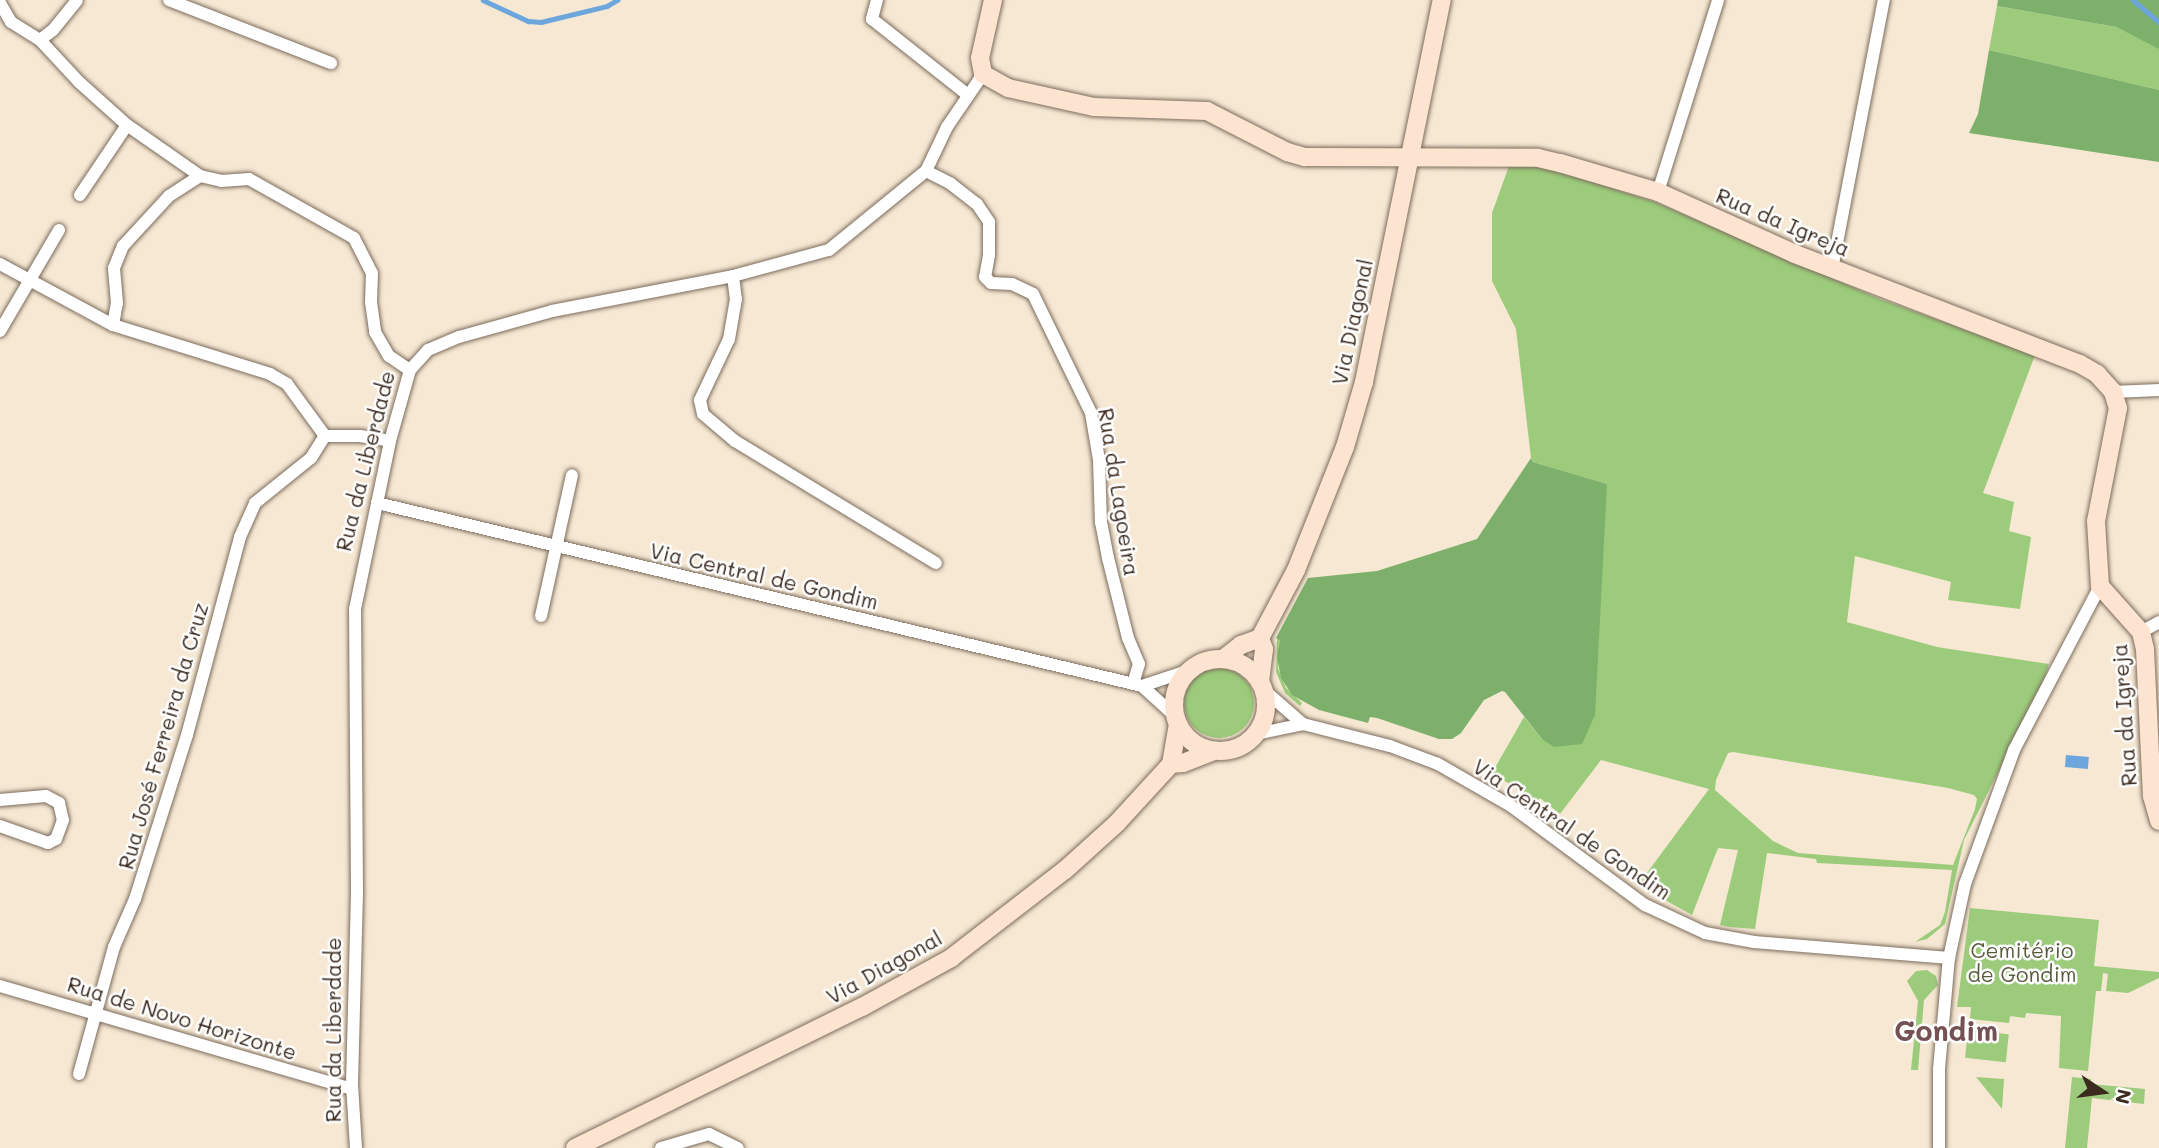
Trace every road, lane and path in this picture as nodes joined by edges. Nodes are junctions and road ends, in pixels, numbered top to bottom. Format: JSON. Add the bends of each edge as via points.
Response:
{"nodes":[{"id":1,"x":77,"y":0,"type":"edge"},
{"id":2,"x":169,"y":0,"type":"edge"},
{"id":3,"x":877,"y":0,"type":"edge"},
{"id":4,"x":993,"y":0,"type":"edge"},
{"id":5,"x":1441,"y":0,"type":"edge"},
{"id":6,"x":1718,"y":0,"type":"edge"},
{"id":7,"x":1884,"y":0,"type":"edge"},
{"id":8,"x":0,"y":3,"type":"edge"},
{"id":9,"x":40,"y":40,"type":"junction"},
{"id":10,"x":331,"y":63,"type":"dead end"},
{"id":11,"x":983,"y":74,"type":"junction"},
{"id":12,"x":968,"y":95,"type":"junction"},
{"id":13,"x":127,"y":125,"type":"junction"},
{"id":14,"x":1408,"y":159,"type":"junction"},
{"id":15,"x":926,"y":171,"type":"junction"},
{"id":16,"x":200,"y":176,"type":"junction"},
{"id":17,"x":1658,"y":192,"type":"junction"},
{"id":18,"x":79,"y":195,"type":"dead end"},
{"id":19,"x":59,"y":230,"type":"dead end"},
{"id":20,"x":0,"y":264,"type":"edge"},
{"id":21,"x":1832,"y":269,"type":"junction"},
{"id":22,"x":733,"y":276,"type":"junction"},
{"id":23,"x":30,"y":279,"type":"junction"},
{"id":24,"x":113,"y":325,"type":"junction"},
{"id":25,"x":0,"y":331,"type":"edge"},
{"id":26,"x":410,"y":370,"type":"junction"},
{"id":27,"x":2159,"y":390,"type":"edge"},
{"id":28,"x":2113,"y":392,"type":"junction"},
{"id":29,"x":325,"y":436,"type":"junction"},
{"id":30,"x":390,"y":441,"type":"junction"},
{"id":31,"x":572,"y":475,"type":"dead end"},
{"id":32,"x":377,"y":503,"type":"junction"},
{"id":33,"x":557,"y":546,"type":"junction"},
{"id":34,"x":936,"y":563,"type":"dead end"},
{"id":35,"x":2099,"y":586,"type":"junction"},
{"id":36,"x":541,"y":616,"type":"dead end"},
{"id":37,"x":2159,"y":622,"type":"edge"},
{"id":38,"x":2141,"y":632,"type":"junction"},
{"id":39,"x":1260,"y":638,"type":"junction"},
{"id":40,"x":1223,"y":659,"type":"junction"},
{"id":41,"x":1187,"y":671,"type":"junction"},
{"id":42,"x":1138,"y":685,"type":"junction"},
{"id":43,"x":1262,"y":686,"type":"junction"},
{"id":44,"x":1176,"y":720,"type":"junction"},
{"id":45,"x":1303,"y":724,"type":"junction"},
{"id":46,"x":1256,"y":734,"type":"junction"},
{"id":47,"x":1214,"y":751,"type":"junction"},
{"id":48,"x":1171,"y":764,"type":"junction"},
{"id":49,"x":2155,"y":797,"type":"edge"},
{"id":50,"x":0,"y":800,"type":"edge"},
{"id":51,"x":2159,"y":821,"type":"edge"},
{"id":52,"x":0,"y":826,"type":"edge"},
{"id":53,"x":1949,"y":958,"type":"junction"},
{"id":54,"x":0,"y":986,"type":"edge"},
{"id":55,"x":96,"y":1011,"type":"junction"},
{"id":56,"x":79,"y":1074,"type":"dead end"},
{"id":57,"x":352,"y":1089,"type":"junction"},
{"id":58,"x":356,"y":1148,"type":"edge"},
{"id":59,"x":575,"y":1148,"type":"edge"},
{"id":60,"x":661,"y":1148,"type":"edge"},
{"id":61,"x":738,"y":1148,"type":"edge"},
{"id":62,"x":1939,"y":1148,"type":"edge"}],
"edges":[{"from":1,"to":9,"type":"street"},
{"from":2,"to":10,"type":"street"},
{"from":3,"to":12,"type":"street","via":[[872,19]]},
{"from":4,"to":11,"type":"main road","via":[[980,58]]},
{"from":5,"to":14,"type":"main road","name":"Via Diagonal"},
{"from":6,"to":17,"type":"street"},
{"from":7,"to":21,"type":"street"},
{"from":8,"to":9,"type":"street","via":[[11,22]]},
{"from":9,"to":13,"type":"street"},
{"from":11,"to":12,"type":"street","name":"Rua da Liberdade"},
{"from":11,"to":14,"type":"main road","name":"Rua da Igreja","via":[[1008,88],[1094,107],[1208,111],[1305,157]]},
{"from":12,"to":15,"type":"street","name":"Rua da Liberdade"},
{"from":13,"to":16,"type":"street"},
{"from":13,"to":18,"type":"street"},
{"from":14,"to":17,"type":"main road","name":"Rua da Igreja","via":[[1538,158]]},
{"from":14,"to":39,"type":"main road","name":"Via Diagonal","via":[[1364,382],[1345,447],[1310,537]]},
{"from":15,"to":22,"type":"street","name":"Rua da Liberdade","via":[[829,250]]},
{"from":15,"to":42,"type":"street","name":"Rua da Lagoeira","via":[[978,204],[989,222],[985,277],[991,284],[1012,284],[1033,293],[1091,413],[1099,460],[1101,522],[1128,638],[1139,664]]},
{"from":16,"to":24,"type":"street","via":[[169,196],[123,246],[114,268],[117,303]]},
{"from":16,"to":26,"type":"street","via":[[221,181],[249,179],[354,237],[372,273],[375,332],[389,356]]},
{"from":17,"to":21,"type":"main road","name":"Rua da Igreja"},
{"from":19,"to":23,"type":"street"},
{"from":20,"to":23,"type":"street"},
{"from":21,"to":28,"type":"main road","name":"Rua da Igreja","via":[[2080,364]]},
{"from":22,"to":26,"type":"street","name":"Rua da Liberdade","via":[[552,311],[459,337],[428,350]]},
{"from":22,"to":34,"type":"street","via":[[736,299],[729,339],[699,400],[703,414],[736,441]]},
{"from":23,"to":24,"type":"street"},
{"from":23,"to":25,"type":"street"},
{"from":24,"to":29,"type":"street","via":[[270,374],[287,384]]},
{"from":26,"to":30,"type":"street","name":"Rua da Liberdade"},
{"from":27,"to":28,"type":"street"},
{"from":28,"to":35,"type":"main road","via":[[2118,408],[2096,521]]},
{"from":29,"to":30,"type":"street"},
{"from":29,"to":55,"type":"street","name":"Rua José Ferreira da Cruz","via":[[311,458],[255,503],[240,537],[187,735]]},
{"from":30,"to":32,"type":"street","name":"Rua da Liberdade"},
{"from":31,"to":33,"type":"street"},
{"from":32,"to":33,"type":"street","name":"Via Central de Gondim"},
{"from":32,"to":57,"type":"street","name":"Rua da Liberdade","via":[[355,609],[357,892]]},
{"from":33,"to":36,"type":"street"},
{"from":33,"to":42,"type":"street","name":"Via Central de Gondim"},
{"from":35,"to":38,"type":"main road","name":"Rua da Igreja"},
{"from":35,"to":53,"type":"street","via":[[2014,750],[1965,884]]},
{"from":37,"to":38,"type":"street"},
{"from":38,"to":49,"type":"main road","name":"Rua da Igreja"},
{"from":39,"to":40,"type":"main road"},
{"from":39,"to":43,"type":"main road","name":"Via Diagonal","via":[[1264,649]]},
{"from":40,"to":41,"type":"main road","via":[[1200,662]]},
{"from":40,"to":43,"type":"main road","via":[[1245,665]]},
{"from":41,"to":42,"type":"street"},
{"from":41,"to":44,"type":"main road","via":[[1175,694]]},
{"from":42,"to":44,"type":"street","name":"Via Central de Gondim"},
{"from":43,"to":45,"type":"street","name":"Via Central de Gondim"},
{"from":43,"to":46,"type":"main road","name":"Via Diagonal","via":[[1264,721]]},
{"from":44,"to":47,"type":"main road","via":[[1186,737]]},
{"from":44,"to":48,"type":"main road"},
{"from":45,"to":46,"type":"street","name":"Via Central de Gondim"},
{"from":45,"to":53,"type":"street","name":"Via Central de Gondim","via":[[1406,751],[1453,771],[1511,806],[1645,905],[1690,927],[1737,940]]},
{"from":46,"to":47,"type":"main road","via":[[1230,750]]},
{"from":47,"to":48,"type":"main road"},
{"from":48,"to":59,"type":"main road","name":"Via Diagonal","via":[[1117,823],[1065,870],[951,958],[862,1007]]},
{"from":49,"to":51,"type":"main road","name":"Rua da Igreja"},
{"from":50,"to":52,"type":"street","via":[[46,796],[59,803],[62,820],[55,839],[48,843]]},
{"from":53,"to":62,"type":"street","via":[[1939,1069]]},
{"from":54,"to":55,"type":"street","name":"Rua de Novo Horizonte"},
{"from":55,"to":56,"type":"street","name":"Rua José Ferreira da Cruz"},
{"from":55,"to":57,"type":"street","name":"Rua de Novo Horizonte"},
{"from":57,"to":58,"type":"street","name":"Rua da Liberdade"},
{"from":60,"to":61,"type":"street","via":[[709,1134]]}]}
